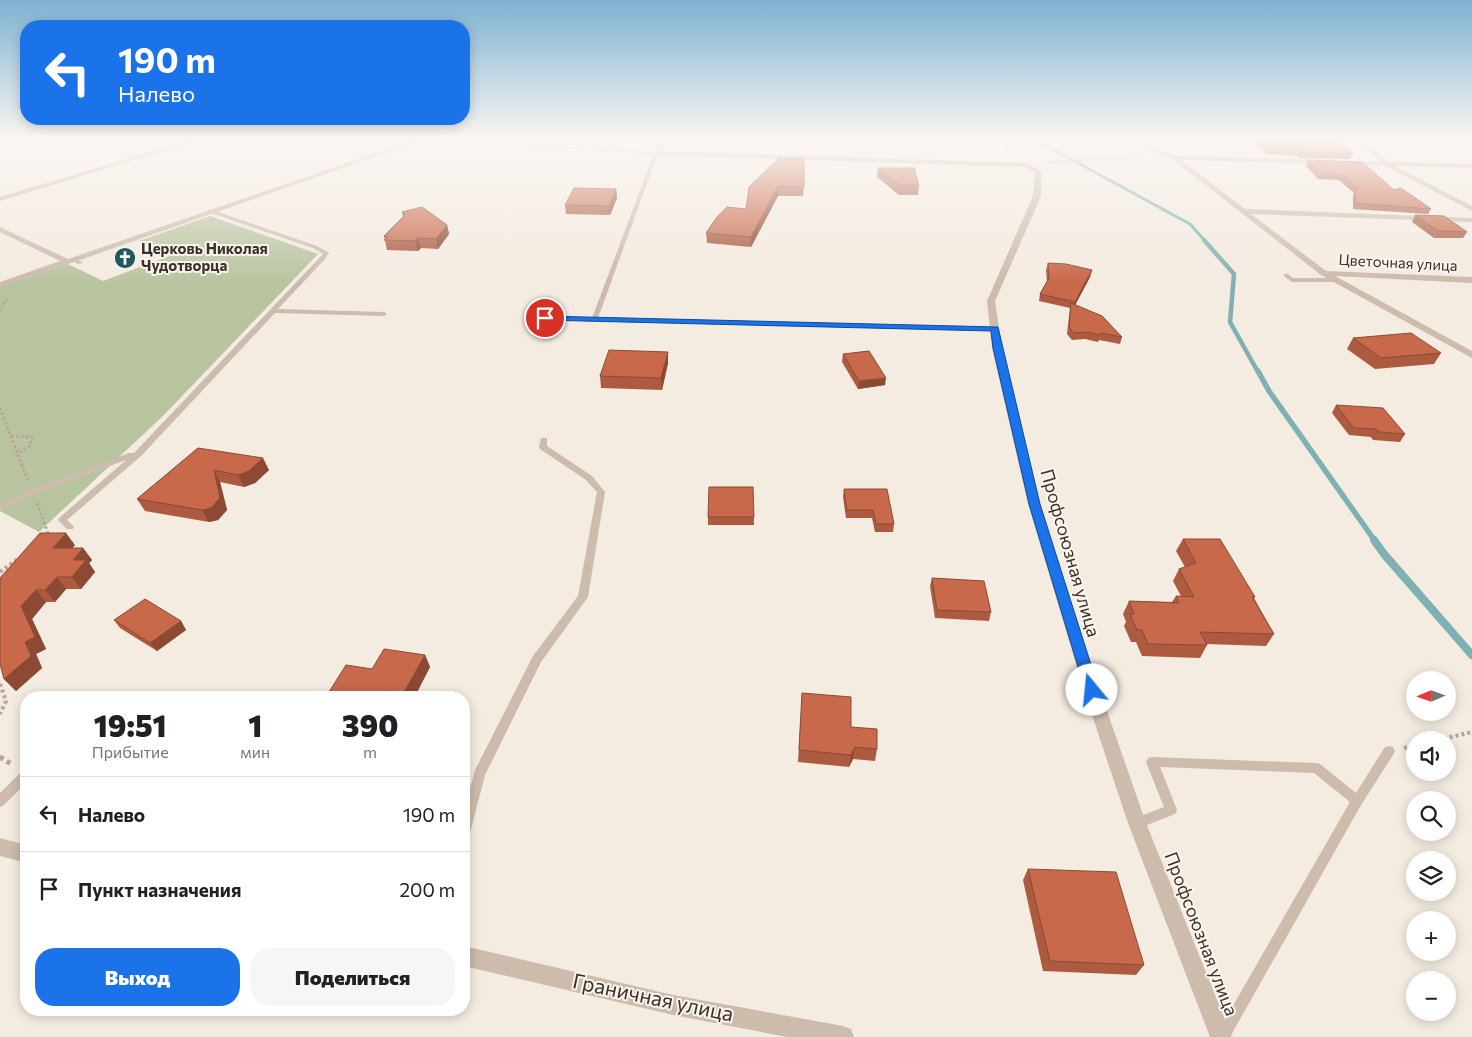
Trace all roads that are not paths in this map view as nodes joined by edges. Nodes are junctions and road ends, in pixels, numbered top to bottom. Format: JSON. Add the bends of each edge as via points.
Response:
{"nodes":[{"id":1,"x":42,"y":186,"type":"edge"},
{"id":2,"x":282,"y":186,"type":"edge"},
{"id":3,"x":643,"y":186,"type":"edge"},
{"id":4,"x":1037,"y":186,"type":"edge"},
{"id":5,"x":1211,"y":186,"type":"edge"},
{"id":6,"x":1429,"y":186,"type":"edge"},
{"id":7,"x":0,"y":199,"type":"edge"},
{"id":8,"x":1472,"y":209,"type":"edge"},
{"id":9,"x":210,"y":211,"type":"junction"},
{"id":10,"x":1243,"y":211,"type":"junction"},
{"id":11,"x":1472,"y":220,"type":"edge"},
{"id":12,"x":0,"y":229,"type":"edge"},
{"id":13,"x":70,"y":260,"type":"junction"},
{"id":14,"x":80,"y":263,"type":"dead end"},
{"id":15,"x":1324,"y":273,"type":"junction"},
{"id":16,"x":1286,"y":275,"type":"dead end"},
{"id":17,"x":1336,"y":280,"type":"junction"},
{"id":18,"x":1472,"y":280,"type":"edge"},
{"id":19,"x":0,"y":285,"type":"edge"},
{"id":20,"x":274,"y":312,"type":"junction"},
{"id":21,"x":384,"y":314,"type":"dead end"},
{"id":22,"x":545,"y":318,"type":"dead end"},
{"id":23,"x":594,"y":320,"type":"junction"},
{"id":24,"x":995,"y":329,"type":"junction"},
{"id":25,"x":1472,"y":355,"type":"edge"},
{"id":26,"x":544,"y":440,"type":"dead end"},
{"id":27,"x":139,"y":453,"type":"junction"},
{"id":28,"x":0,"y":507,"type":"edge"},
{"id":29,"x":70,"y":527,"type":"dead end"},
{"id":30,"x":1389,"y":751,"type":"dead end"},
{"id":31,"x":20,"y":781,"type":"edge"},
{"id":32,"x":0,"y":801,"type":"edge"},
{"id":33,"x":1357,"y":801,"type":"junction"},
{"id":34,"x":470,"y":809,"type":"edge"},
{"id":35,"x":1137,"y":823,"type":"junction"},
{"id":36,"x":0,"y":847,"type":"edge"},
{"id":37,"x":20,"y":852,"type":"edge"},
{"id":38,"x":470,"y":957,"type":"edge"},
{"id":39,"x":843,"y":1037,"type":"edge"},
{"id":40,"x":1221,"y":1037,"type":"edge"}],
"edges":[{"from":1,"to":7,"type":"street"},
{"from":2,"to":9,"type":"street"},
{"from":3,"to":23,"type":"lane"},
{"from":4,"to":24,"type":"street","name":"Профсоюзная улица","via":[[1037,196],[991,301]]},
{"from":5,"to":10,"type":"street"},
{"from":6,"to":8,"type":"street"},
{"from":9,"to":13,"type":"street"},
{"from":9,"to":20,"type":"lane","via":[[326,253]]},
{"from":10,"to":11,"type":"street"},
{"from":10,"to":15,"type":"street"},
{"from":12,"to":13,"type":"street"},
{"from":13,"to":14,"type":"lane"},
{"from":13,"to":19,"type":"street"},
{"from":15,"to":17,"type":"street"},
{"from":15,"to":18,"type":"street","name":"Цветочная улица"},
{"from":16,"to":17,"type":"lane","via":[[1292,280]]},
{"from":17,"to":25,"type":"street"},
{"from":20,"to":21,"type":"lane"},
{"from":20,"to":27,"type":"lane"},
{"from":22,"to":23,"type":"lane"},
{"from":23,"to":24,"type":"lane"},
{"from":24,"to":35,"type":"street","name":"Профсоюзная улица","via":[[1034,504]]},
{"from":26,"to":34,"type":"lane","via":[[543,447],[589,478],[601,492],[583,597],[537,659],[479,774]]},
{"from":27,"to":28,"type":"lane"},
{"from":27,"to":29,"type":"lane","via":[[62,520]]},
{"from":30,"to":33,"type":"lane"},
{"from":31,"to":32,"type":"lane"},
{"from":33,"to":35,"type":"lane","via":[[1316,768],[1152,762],[1170,810]]},
{"from":33,"to":40,"type":"lane"},
{"from":35,"to":40,"type":"street","name":"Профсоюзная улица"},
{"from":36,"to":37,"type":"street"},
{"from":38,"to":39,"type":"street","name":"Граничная улица","via":[[673,1004]]}]}
